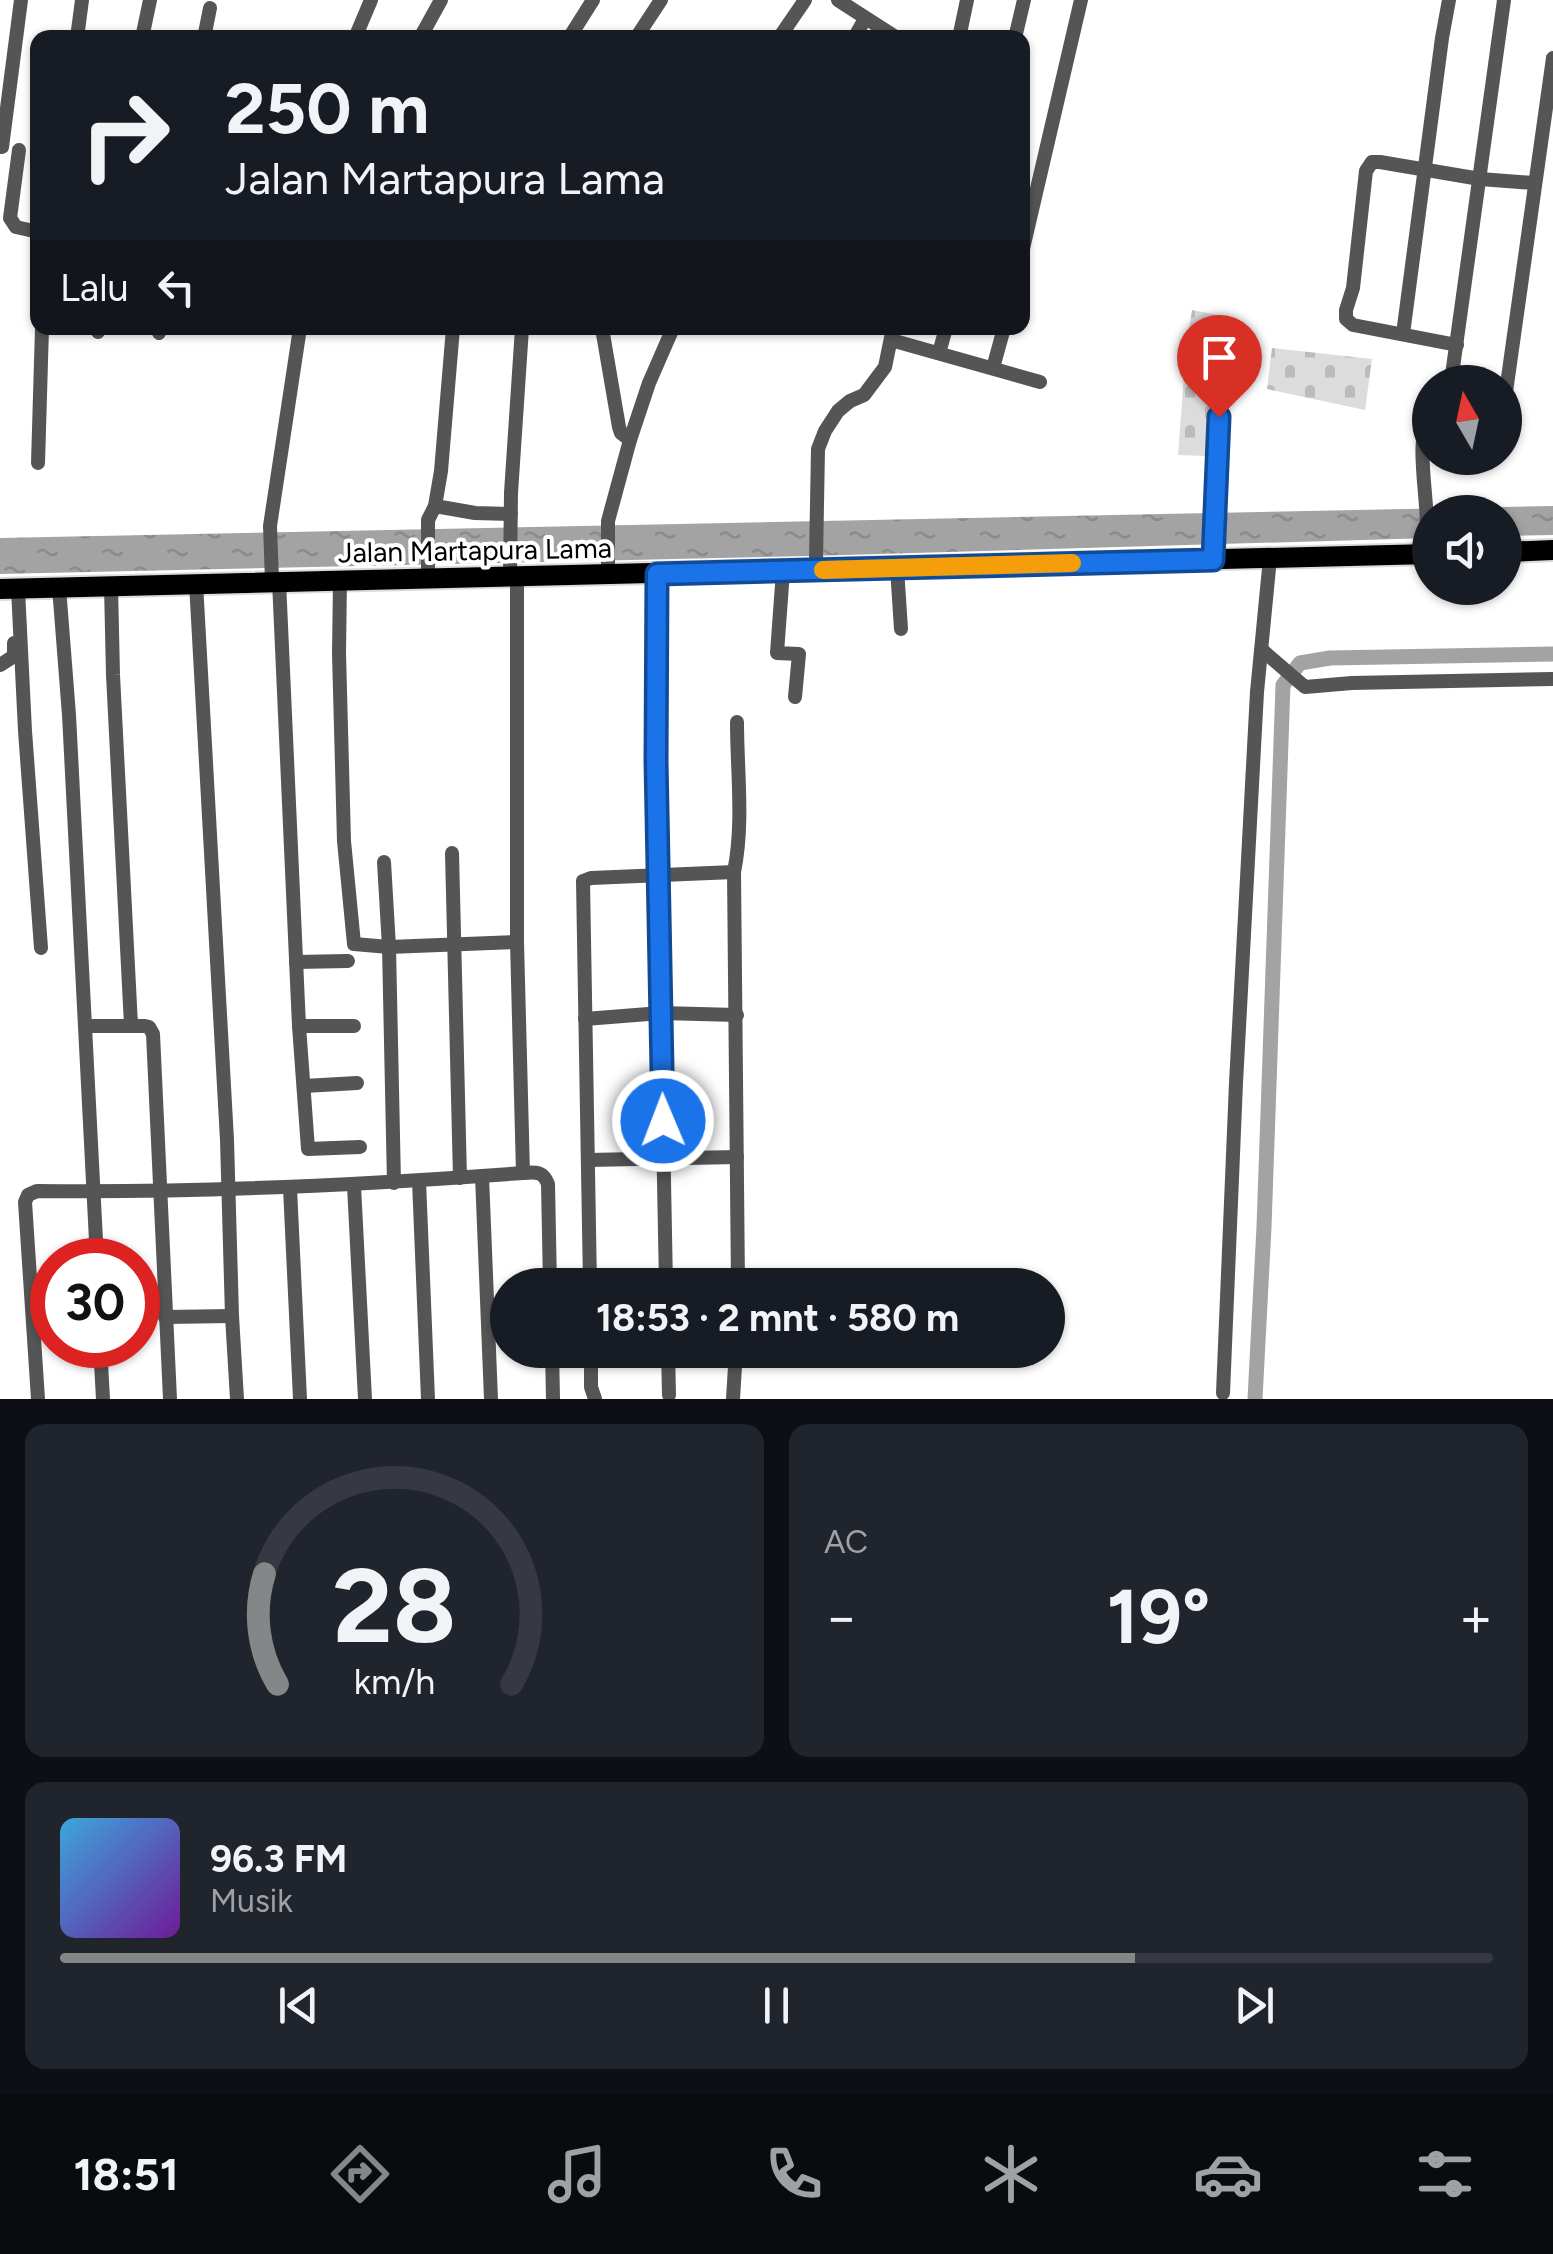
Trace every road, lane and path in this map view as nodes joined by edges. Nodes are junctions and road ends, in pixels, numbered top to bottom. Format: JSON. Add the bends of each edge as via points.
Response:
{"nodes":[{"id":1,"x":21,"y":0,"type":"edge"},
{"id":2,"x":82,"y":0,"type":"edge"},
{"id":3,"x":150,"y":0,"type":"edge"},
{"id":4,"x":370,"y":0,"type":"edge"},
{"id":5,"x":440,"y":0,"type":"edge"},
{"id":6,"x":593,"y":0,"type":"edge"},
{"id":7,"x":661,"y":0,"type":"edge"},
{"id":8,"x":805,"y":0,"type":"edge"},
{"id":9,"x":838,"y":0,"type":"edge"},
{"id":10,"x":967,"y":0,"type":"edge"},
{"id":11,"x":1024,"y":0,"type":"edge"},
{"id":12,"x":1081,"y":0,"type":"edge"},
{"id":13,"x":1449,"y":0,"type":"edge"},
{"id":14,"x":1504,"y":0,"type":"edge"},
{"id":15,"x":210,"y":8,"type":"dead end"},
{"id":16,"x":865,"y":19,"type":"junction"},
{"id":17,"x":78,"y":30,"type":"edge"},
{"id":18,"x":144,"y":30,"type":"edge"},
{"id":19,"x":206,"y":30,"type":"edge"},
{"id":20,"x":358,"y":30,"type":"edge"},
{"id":21,"x":424,"y":30,"type":"edge"},
{"id":22,"x":574,"y":30,"type":"edge"},
{"id":23,"x":641,"y":30,"type":"edge"},
{"id":24,"x":784,"y":30,"type":"edge"},
{"id":25,"x":859,"y":30,"type":"edge"},
{"id":26,"x":884,"y":30,"type":"edge"},
{"id":27,"x":960,"y":30,"type":"edge"},
{"id":28,"x":1017,"y":30,"type":"edge"},
{"id":29,"x":1553,"y":58,"type":"edge"},
{"id":30,"x":1,"y":147,"type":"edge"},
{"id":31,"x":20,"y":150,"type":"junction"},
{"id":32,"x":30,"y":151,"type":"edge"},
{"id":33,"x":1424,"y":170,"type":"junction"},
{"id":34,"x":1480,"y":179,"type":"junction"},
{"id":35,"x":1534,"y":183,"type":"junction"},
{"id":36,"x":1030,"y":219,"type":"edge"},
{"id":37,"x":30,"y":230,"type":"edge"},
{"id":38,"x":1403,"y":334,"type":"junction"},
{"id":39,"x":42,"y":335,"type":"edge"},
{"id":40,"x":299,"y":335,"type":"edge"},
{"id":41,"x":453,"y":335,"type":"edge"},
{"id":42,"x":522,"y":335,"type":"edge"},
{"id":43,"x":603,"y":335,"type":"edge"},
{"id":44,"x":670,"y":335,"type":"edge"},
{"id":45,"x":892,"y":335,"type":"edge"},
{"id":46,"x":894,"y":335,"type":"edge"},
{"id":47,"x":944,"y":335,"type":"edge"},
{"id":48,"x":1002,"y":335,"type":"edge"},
{"id":49,"x":1457,"y":345,"type":"junction"},
{"id":50,"x":940,"y":354,"type":"junction"},
{"id":51,"x":1454,"y":365,"type":"edge"},
{"id":52,"x":1510,"y":365,"type":"edge"},
{"id":53,"x":993,"y":368,"type":"junction"},
{"id":54,"x":1040,"y":382,"type":"dead end"},
{"id":55,"x":1219,"y":417,"type":"dead end"},
{"id":56,"x":630,"y":440,"type":"junction"},
{"id":57,"x":38,"y":463,"type":"dead end"},
{"id":58,"x":432,"y":513,"type":"junction"},
{"id":59,"x":511,"y":518,"type":"junction"},
{"id":60,"x":1553,"y":550,"type":"edge"},
{"id":61,"x":1522,"y":551,"type":"edge"},
{"id":62,"x":1412,"y":552,"type":"edge"},
{"id":63,"x":1213,"y":554,"type":"junction"},
{"id":64,"x":1270,"y":558,"type":"junction"},
{"id":65,"x":815,"y":565,"type":"junction"},
{"id":66,"x":897,"y":568,"type":"junction"},
{"id":67,"x":608,"y":570,"type":"junction"},
{"id":68,"x":783,"y":570,"type":"junction"},
{"id":69,"x":428,"y":574,"type":"junction"},
{"id":70,"x":512,"y":574,"type":"junction"},
{"id":71,"x":657,"y":574,"type":"junction"},
{"id":72,"x":274,"y":579,"type":"junction"},
{"id":73,"x":340,"y":580,"type":"junction"},
{"id":74,"x":196,"y":583,"type":"junction"},
{"id":75,"x":111,"y":586,"type":"junction"},
{"id":76,"x":59,"y":588,"type":"junction"},
{"id":77,"x":10,"y":589,"type":"edge"},
{"id":78,"x":900,"y":629,"type":"dead end"},
{"id":79,"x":1262,"y":650,"type":"junction"},
{"id":80,"x":0,"y":665,"type":"edge"},
{"id":81,"x":1553,"y":679,"type":"edge"},
{"id":82,"x":795,"y":697,"type":"dead end"},
{"id":83,"x":736,"y":722,"type":"dead end"},
{"id":84,"x":452,"y":853,"type":"dead end"},
{"id":85,"x":384,"y":862,"type":"dead end"},
{"id":86,"x":734,"y":872,"type":"junction"},
{"id":87,"x":660,"y":876,"type":"junction"},
{"id":88,"x":517,"y":942,"type":"junction"},
{"id":89,"x":453,"y":944,"type":"junction"},
{"id":90,"x":389,"y":947,"type":"junction"},
{"id":91,"x":41,"y":948,"type":"dead end"},
{"id":92,"x":348,"y":961,"type":"dead end"},
{"id":93,"x":296,"y":962,"type":"junction"},
{"id":94,"x":662,"y":1013,"type":"junction"},
{"id":95,"x":737,"y":1016,"type":"junction"},
{"id":96,"x":586,"y":1019,"type":"junction"},
{"id":97,"x":84,"y":1026,"type":"junction"},
{"id":98,"x":131,"y":1026,"type":"junction"},
{"id":99,"x":299,"y":1026,"type":"junction"},
{"id":100,"x":354,"y":1026,"type":"dead end"},
{"id":101,"x":357,"y":1083,"type":"dead end"},
{"id":102,"x":304,"y":1086,"type":"junction"},
{"id":103,"x":360,"y":1148,"type":"dead end"},
{"id":104,"x":663,"y":1157,"type":"junction"},
{"id":105,"x":737,"y":1157,"type":"junction"},
{"id":106,"x":588,"y":1160,"type":"junction"},
{"id":107,"x":523,"y":1173,"type":"junction"},
{"id":108,"x":482,"y":1176,"type":"junction"},
{"id":109,"x":460,"y":1178,"type":"junction"},
{"id":110,"x":419,"y":1181,"type":"junction"},
{"id":111,"x":394,"y":1183,"type":"junction"},
{"id":112,"x":354,"y":1186,"type":"junction"},
{"id":113,"x":290,"y":1188,"type":"junction"},
{"id":114,"x":228,"y":1190,"type":"junction"},
{"id":115,"x":94,"y":1192,"type":"junction"},
{"id":116,"x":162,"y":1193,"type":"junction"},
{"id":117,"x":96,"y":1238,"type":"edge"},
{"id":118,"x":30,"y":1262,"type":"edge"},
{"id":119,"x":550,"y":1268,"type":"edge"},
{"id":120,"x":590,"y":1268,"type":"edge"},
{"id":121,"x":666,"y":1268,"type":"edge"},
{"id":122,"x":738,"y":1268,"type":"edge"},
{"id":123,"x":232,"y":1316,"type":"junction"},
{"id":124,"x":164,"y":1317,"type":"junction"},
{"id":125,"x":37,"y":1368,"type":"edge"},
{"id":126,"x":101,"y":1368,"type":"edge"},
{"id":127,"x":552,"y":1368,"type":"edge"},
{"id":128,"x":590,"y":1368,"type":"edge"},
{"id":129,"x":668,"y":1368,"type":"edge"},
{"id":130,"x":735,"y":1368,"type":"edge"},
{"id":131,"x":1223,"y":1393,"type":"dead end"},
{"id":132,"x":669,"y":1395,"type":"dead end"},
{"id":133,"x":38,"y":1399,"type":"edge"},
{"id":134,"x":103,"y":1399,"type":"edge"},
{"id":135,"x":170,"y":1399,"type":"edge"},
{"id":136,"x":237,"y":1399,"type":"edge"},
{"id":137,"x":300,"y":1399,"type":"edge"},
{"id":138,"x":365,"y":1399,"type":"edge"},
{"id":139,"x":428,"y":1399,"type":"edge"},
{"id":140,"x":492,"y":1399,"type":"edge"},
{"id":141,"x":553,"y":1399,"type":"edge"},
{"id":142,"x":596,"y":1399,"type":"edge"},
{"id":143,"x":733,"y":1399,"type":"edge"}],
"edges":[{"from":1,"to":30,"type":"street"},
{"from":2,"to":17,"type":"street"},
{"from":3,"to":18,"type":"street"},
{"from":4,"to":20,"type":"street"},
{"from":5,"to":21,"type":"street"},
{"from":6,"to":22,"type":"street"},
{"from":7,"to":23,"type":"street"},
{"from":8,"to":24,"type":"street"},
{"from":9,"to":16,"type":"street"},
{"from":10,"to":27,"type":"street"},
{"from":11,"to":28,"type":"street"},
{"from":12,"to":36,"type":"street"},
{"from":13,"to":33,"type":"street"},
{"from":14,"to":34,"type":"street"},
{"from":15,"to":19,"type":"street"},
{"from":16,"to":25,"type":"street"},
{"from":16,"to":26,"type":"street"},
{"from":29,"to":35,"type":"street"},
{"from":30,"to":31,"type":"street"},
{"from":31,"to":32,"type":"street"},
{"from":31,"to":37,"type":"street","via":[[10,218]]},
{"from":33,"to":34,"type":"street"},
{"from":33,"to":38,"type":"street"},
{"from":33,"to":38,"type":"street","via":[[1372,162],[1366,172],[1346,310],[1353,325]]},
{"from":34,"to":35,"type":"street"},
{"from":34,"to":49,"type":"street"},
{"from":35,"to":52,"type":"street"},
{"from":38,"to":49,"type":"street"},
{"from":39,"to":57,"type":"street"},
{"from":40,"to":72,"type":"street","via":[[270,526]]},
{"from":41,"to":58,"type":"street"},
{"from":42,"to":59,"type":"street"},
{"from":43,"to":56,"type":"street","via":[[619,427]]},
{"from":44,"to":56,"type":"street"},
{"from":45,"to":65,"type":"street","via":[[885,367],[864,395],[838,412],[818,450]]},
{"from":46,"to":50,"type":"street"},
{"from":47,"to":50,"type":"street"},
{"from":48,"to":53,"type":"street"},
{"from":49,"to":51,"type":"street"},
{"from":50,"to":53,"type":"street"},
{"from":53,"to":54,"type":"street"},
{"from":55,"to":63,"type":"street"},
{"from":56,"to":67,"type":"street","via":[[608,520]]},
{"from":58,"to":59,"type":"street"},
{"from":58,"to":69,"type":"street"},
{"from":59,"to":70,"type":"street"},
{"from":60,"to":61,"type":"main road"},
{"from":62,"to":64,"type":"main road","name":"Jalan Martapura Lama"},
{"from":63,"to":64,"type":"main road","name":"Jalan Martapura Lama"},
{"from":63,"to":66,"type":"main road","name":"Jalan Martapura Lama"},
{"from":64,"to":79,"type":"street"},
{"from":65,"to":66,"type":"main road","name":"Jalan Martapura Lama"},
{"from":65,"to":68,"type":"main road","name":"Jalan Martapura Lama"},
{"from":66,"to":78,"type":"street"},
{"from":67,"to":70,"type":"main road","name":"Jalan Martapura Lama"},
{"from":67,"to":71,"type":"main road","name":"Jalan Martapura Lama"},
{"from":68,"to":71,"type":"main road","name":"Jalan Martapura Lama"},
{"from":68,"to":82,"type":"street","via":[[778,653],[799,654]]},
{"from":69,"to":70,"type":"main road","name":"Jalan Martapura Lama"},
{"from":69,"to":73,"type":"main road","name":"Jalan Martapura Lama"},
{"from":70,"to":88,"type":"street"},
{"from":71,"to":87,"type":"street"},
{"from":72,"to":73,"type":"main road","name":"Jalan Martapura Lama"},
{"from":72,"to":74,"type":"main road","name":"Jalan Martapura Lama"},
{"from":72,"to":93,"type":"street"},
{"from":73,"to":90,"type":"street","via":[[344,841],[353,937],[357,946]]},
{"from":74,"to":75,"type":"main road","name":"Jalan Martapura Lama"},
{"from":74,"to":114,"type":"street"},
{"from":75,"to":76,"type":"main road","name":"Jalan Martapura Lama"},
{"from":75,"to":98,"type":"street"},
{"from":76,"to":77,"type":"main road","name":"Jalan Martapura Lama"},
{"from":76,"to":97,"type":"street"},
{"from":77,"to":80,"type":"street","via":[[14,656]]},
{"from":77,"to":91,"type":"street"},
{"from":79,"to":81,"type":"street","via":[[1314,688]]},
{"from":79,"to":131,"type":"street"},
{"from":83,"to":86,"type":"street"},
{"from":84,"to":89,"type":"street"},
{"from":85,"to":90,"type":"street"},
{"from":86,"to":87,"type":"street"},
{"from":86,"to":95,"type":"street"},
{"from":87,"to":94,"type":"street"},
{"from":87,"to":96,"type":"street","via":[[583,881]]},
{"from":88,"to":89,"type":"street"},
{"from":88,"to":107,"type":"street"},
{"from":89,"to":90,"type":"street"},
{"from":89,"to":109,"type":"street"},
{"from":90,"to":111,"type":"street"},
{"from":92,"to":93,"type":"street"},
{"from":93,"to":99,"type":"street"},
{"from":94,"to":95,"type":"street"},
{"from":94,"to":96,"type":"street"},
{"from":94,"to":104,"type":"street"},
{"from":95,"to":105,"type":"street"},
{"from":96,"to":106,"type":"street"},
{"from":97,"to":98,"type":"street"},
{"from":97,"to":115,"type":"street"},
{"from":98,"to":116,"type":"street","via":[[149,1027],[153,1034]]},
{"from":99,"to":100,"type":"street"},
{"from":99,"to":102,"type":"street"},
{"from":101,"to":102,"type":"street"},
{"from":102,"to":103,"type":"street","via":[[308,1149]]},
{"from":104,"to":105,"type":"street"},
{"from":104,"to":106,"type":"street"},
{"from":104,"to":121,"type":"street"},
{"from":105,"to":122,"type":"street"},
{"from":106,"to":120,"type":"street"},
{"from":107,"to":108,"type":"street"},
{"from":107,"to":119,"type":"street","via":[[539,1172],[548,1184]]},
{"from":108,"to":109,"type":"street"},
{"from":108,"to":140,"type":"street"},
{"from":109,"to":110,"type":"street"},
{"from":110,"to":111,"type":"street"},
{"from":110,"to":139,"type":"street"},
{"from":111,"to":112,"type":"street"},
{"from":112,"to":113,"type":"street"},
{"from":112,"to":138,"type":"street"},
{"from":113,"to":114,"type":"street"},
{"from":113,"to":137,"type":"street"},
{"from":114,"to":116,"type":"street"},
{"from":114,"to":123,"type":"street"},
{"from":115,"to":116,"type":"street"},
{"from":115,"to":117,"type":"street"},
{"from":115,"to":118,"type":"street","via":[[28,1194]]},
{"from":116,"to":124,"type":"street"},
{"from":123,"to":124,"type":"street"},
{"from":123,"to":136,"type":"street"},
{"from":124,"to":135,"type":"street"},
{"from":125,"to":133,"type":"street"},
{"from":126,"to":134,"type":"street"},
{"from":127,"to":141,"type":"street"},
{"from":128,"to":142,"type":"street"},
{"from":129,"to":132,"type":"street"},
{"from":130,"to":143,"type":"street"}]}
